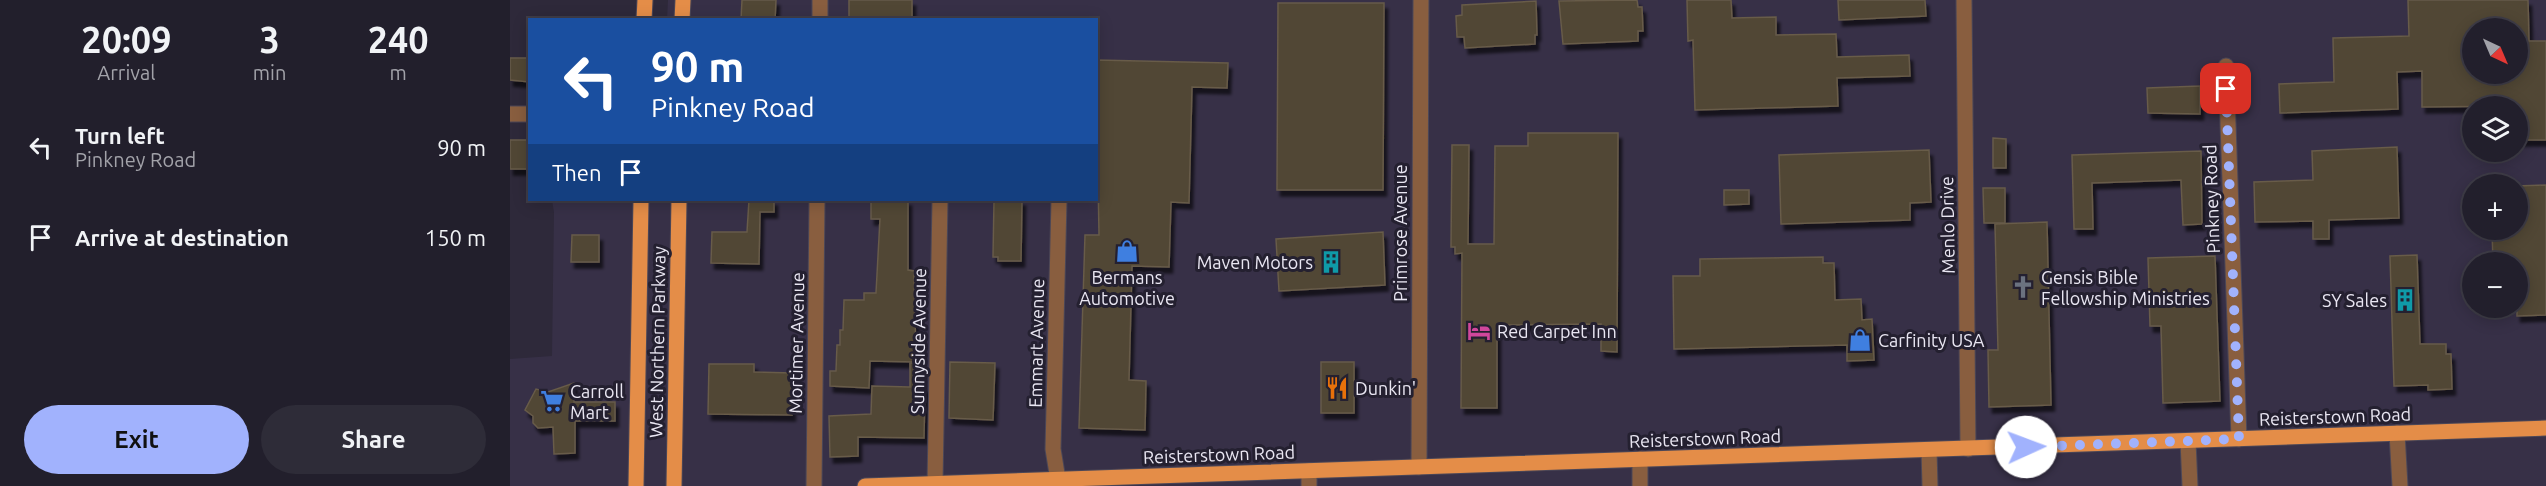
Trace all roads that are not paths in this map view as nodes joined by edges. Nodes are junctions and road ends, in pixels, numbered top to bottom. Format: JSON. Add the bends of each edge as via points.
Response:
{"nodes":[{"id":1,"x":645,"y":0,"type":"edge"},
{"id":2,"x":683,"y":0,"type":"edge"},
{"id":3,"x":820,"y":0,"type":"edge"},
{"id":4,"x":1421,"y":0,"type":"edge"},
{"id":5,"x":1964,"y":0,"type":"edge"},
{"id":6,"x":644,"y":18,"type":"edge"},
{"id":7,"x":682,"y":18,"type":"edge"},
{"id":8,"x":820,"y":18,"type":"edge"},
{"id":9,"x":2226,"y":66,"type":"dead end"},
{"id":10,"x":510,"y":114,"type":"edge"},
{"id":11,"x":528,"y":114,"type":"edge"},
{"id":12,"x":641,"y":201,"type":"edge"},
{"id":13,"x":679,"y":201,"type":"edge"},
{"id":14,"x":818,"y":201,"type":"edge"},
{"id":15,"x":940,"y":201,"type":"edge"},
{"id":16,"x":1059,"y":201,"type":"edge"},
{"id":17,"x":2546,"y":428,"type":"edge"},
{"id":18,"x":2397,"y":433,"type":"junction"},
{"id":19,"x":2239,"y":439,"type":"junction"},
{"id":20,"x":2188,"y":441,"type":"junction"},
{"id":21,"x":1968,"y":449,"type":"junction"},
{"id":22,"x":1929,"y":450,"type":"junction"},
{"id":23,"x":1640,"y":459,"type":"junction"},
{"id":24,"x":1419,"y":467,"type":"junction"},
{"id":25,"x":1309,"y":478,"type":"edge"},
{"id":26,"x":1059,"y":482,"type":"edge"},
{"id":27,"x":934,"y":484,"type":"junction"},
{"id":28,"x":636,"y":486,"type":"edge"},
{"id":29,"x":674,"y":486,"type":"edge"},
{"id":30,"x":814,"y":486,"type":"edge"},
{"id":31,"x":865,"y":486,"type":"edge"},
{"id":32,"x":1640,"y":486,"type":"edge"},
{"id":33,"x":1930,"y":486,"type":"edge"},
{"id":34,"x":2190,"y":486,"type":"edge"},
{"id":35,"x":2400,"y":486,"type":"edge"}],
"edges":[{"from":1,"to":6,"type":"main road"},
{"from":2,"to":7,"type":"main road"},
{"from":3,"to":8,"type":"street"},
{"from":4,"to":24,"type":"street","name":"Primrose Avenue"},
{"from":5,"to":21,"type":"street","name":"Menlo Drive"},
{"from":9,"to":19,"type":"street","name":"Pinkney Road"},
{"from":10,"to":11,"type":"street"},
{"from":12,"to":28,"type":"main road","name":"West Northern Parkway"},
{"from":13,"to":29,"type":"main road","name":"West Northern Parkway"},
{"from":14,"to":30,"type":"street","name":"Mortimer Avenue"},
{"from":15,"to":27,"type":"street","name":"Sunnyside Avenue"},
{"from":16,"to":26,"type":"street","name":"Emmart Avenue","via":[[1053,449]]},
{"from":17,"to":18,"type":"main road","name":"Reisterstown Road"},
{"from":18,"to":19,"type":"main road","name":"Reisterstown Road"},
{"from":18,"to":35,"type":"street"},
{"from":19,"to":20,"type":"main road","name":"Reisterstown Road"},
{"from":20,"to":21,"type":"main road","name":"Reisterstown Road"},
{"from":20,"to":34,"type":"street"},
{"from":21,"to":22,"type":"main road","name":"Reisterstown Road"},
{"from":22,"to":23,"type":"main road","name":"Reisterstown Road"},
{"from":22,"to":33,"type":"street"},
{"from":23,"to":24,"type":"main road","name":"Reisterstown Road"},
{"from":23,"to":32,"type":"street"},
{"from":24,"to":25,"type":"main road","name":"Reisterstown Road"},
{"from":25,"to":26,"type":"main road","name":"Reisterstown Road"},
{"from":26,"to":27,"type":"main road","name":"Reisterstown Road"},
{"from":27,"to":31,"type":"main road","name":"Reisterstown Road"}]}
